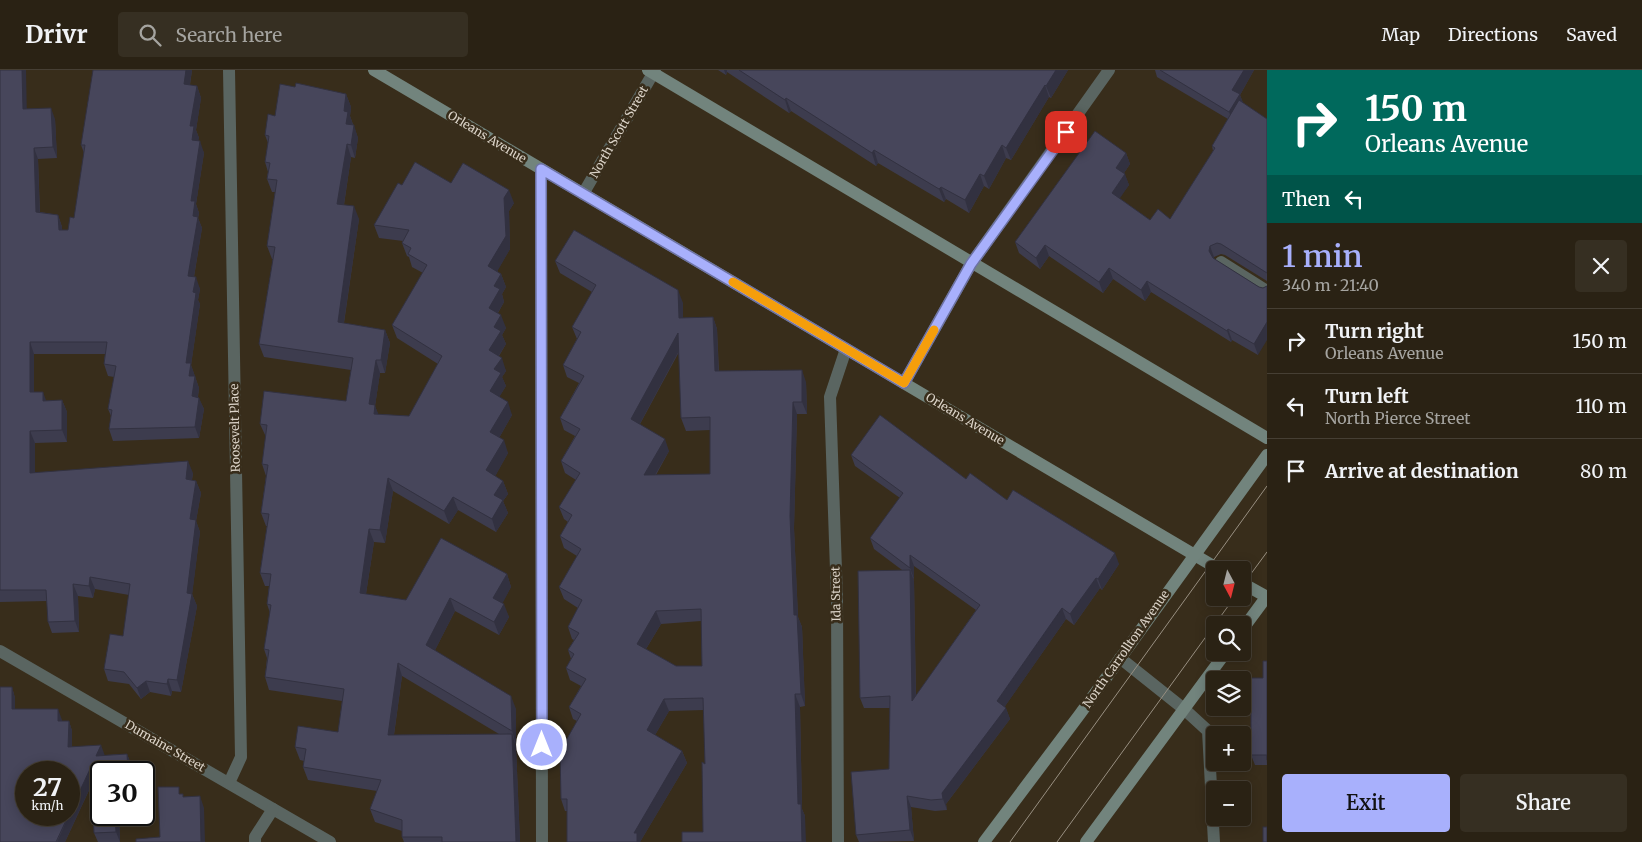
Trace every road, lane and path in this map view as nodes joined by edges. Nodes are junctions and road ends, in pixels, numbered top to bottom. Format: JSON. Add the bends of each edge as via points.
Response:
{"nodes":[{"id":1,"x":229,"y":70,"type":"edge"},
{"id":2,"x":374,"y":70,"type":"edge"},
{"id":3,"x":1109,"y":70,"type":"edge"},
{"id":4,"x":652,"y":71,"type":"edge"},
{"id":5,"x":541,"y":169,"type":"junction"},
{"id":6,"x":584,"y":194,"type":"junction"},
{"id":7,"x":1221,"y":262,"type":"edge"},
{"id":8,"x":971,"y":264,"type":"junction"},
{"id":9,"x":1267,"y":292,"type":"edge"},
{"id":10,"x":846,"y":349,"type":"junction"},
{"id":11,"x":904,"y":383,"type":"junction"},
{"id":12,"x":1267,"y":438,"type":"edge"},
{"id":13,"x":1267,"y":455,"type":"edge"},
{"id":14,"x":1194,"y":555,"type":"junction"},
{"id":15,"x":1206,"y":562,"type":"edge"},
{"id":16,"x":1251,"y":588,"type":"edge"},
{"id":17,"x":1267,"y":596,"type":"edge"},
{"id":18,"x":1251,"y":618,"type":"edge"},
{"id":19,"x":0,"y":651,"type":"edge"},
{"id":20,"x":1120,"y":658,"type":"junction"},
{"id":21,"x":1219,"y":661,"type":"edge"},
{"id":22,"x":1184,"y":709,"type":"junction"},
{"id":23,"x":229,"y":783,"type":"junction"},
{"id":24,"x":273,"y":809,"type":"junction"},
{"id":25,"x":255,"y":842,"type":"edge"},
{"id":26,"x":330,"y":842,"type":"edge"},
{"id":27,"x":542,"y":842,"type":"edge"},
{"id":28,"x":838,"y":842,"type":"edge"},
{"id":29,"x":984,"y":842,"type":"edge"},
{"id":30,"x":1086,"y":842,"type":"edge"},
{"id":31,"x":1214,"y":842,"type":"edge"}],
"edges":[{"from":1,"to":23,"type":"street","name":"Roosevelt Place","via":[[240,757]]},
{"from":2,"to":5,"type":"street","name":"Orleans Avenue"},
{"from":3,"to":8,"type":"street"},
{"from":4,"to":6,"type":"street","name":"North Scott Street"},
{"from":4,"to":8,"type":"street"},
{"from":5,"to":6,"type":"street","name":"Orleans Avenue"},
{"from":5,"to":27,"type":"street"},
{"from":6,"to":10,"type":"street","name":"Orleans Avenue"},
{"from":7,"to":9,"type":"street"},
{"from":8,"to":11,"type":"street"},
{"from":8,"to":12,"type":"street"},
{"from":10,"to":11,"type":"street","name":"Orleans Avenue"},
{"from":10,"to":28,"type":"street","name":"Ida Street","via":[[830,397],[837,599]]},
{"from":11,"to":14,"type":"street","name":"Orleans Avenue"},
{"from":13,"to":14,"type":"street","name":"North Carrollton Avenue"},
{"from":14,"to":15,"type":"street","name":"Orleans Avenue"},
{"from":14,"to":20,"type":"street","name":"North Carrollton Avenue"},
{"from":16,"to":17,"type":"street"},
{"from":17,"to":18,"type":"street"},
{"from":19,"to":23,"type":"street","name":"Dumaine Street"},
{"from":20,"to":22,"type":"street"},
{"from":20,"to":29,"type":"street","name":"North Carrollton Avenue"},
{"from":21,"to":22,"type":"street"},
{"from":22,"to":30,"type":"street"},
{"from":22,"to":31,"type":"street","via":[[1208,732]]},
{"from":23,"to":24,"type":"street","name":"Dumaine Street"},
{"from":24,"to":25,"type":"street"},
{"from":24,"to":26,"type":"street","name":"Dumaine Street"}]}
